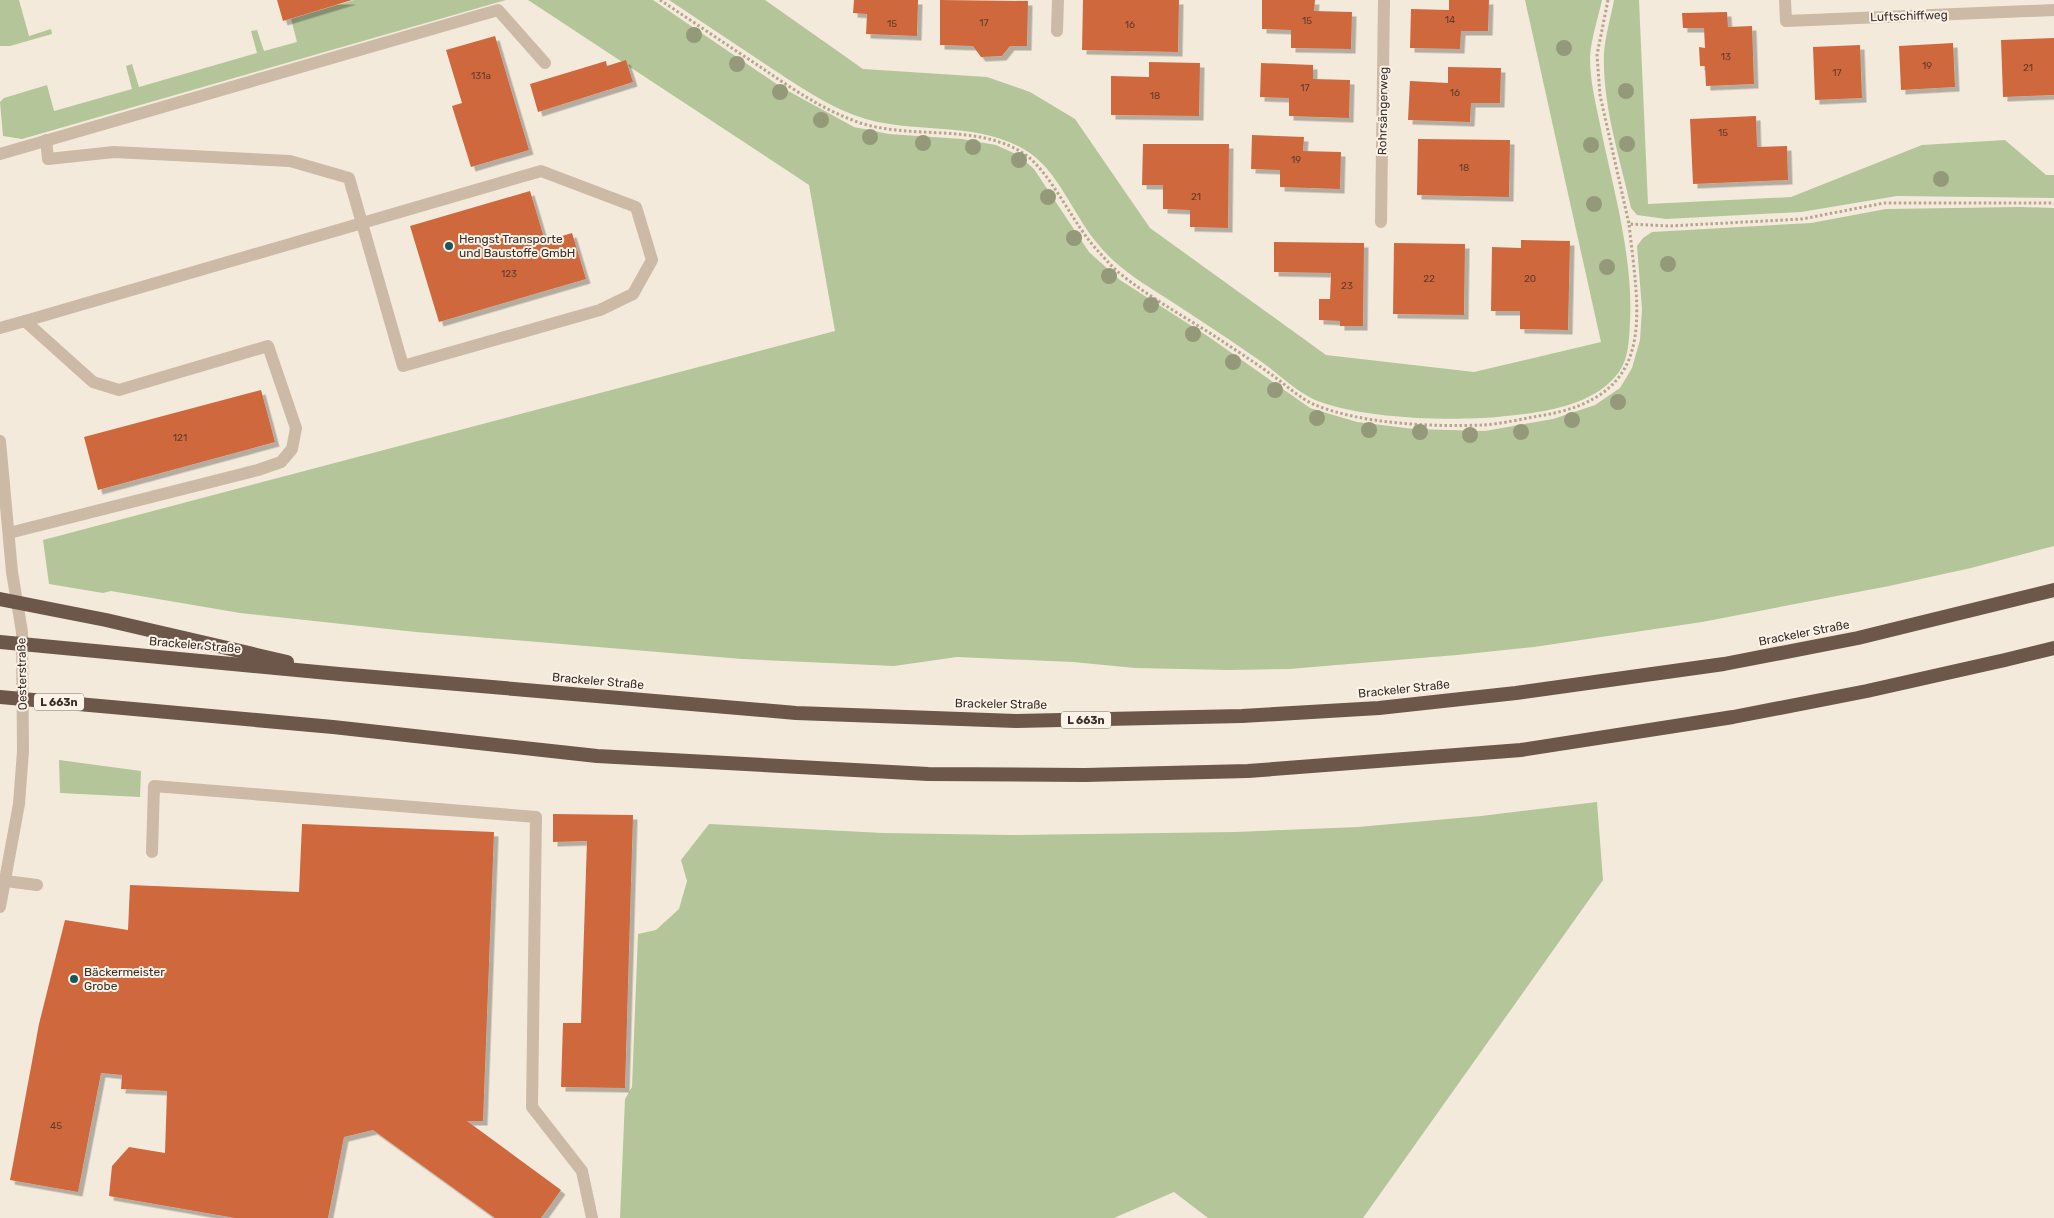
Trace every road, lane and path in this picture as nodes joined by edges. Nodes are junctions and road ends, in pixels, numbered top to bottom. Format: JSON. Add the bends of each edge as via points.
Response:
{"nodes":[{"id":1,"x":660,"y":0,"type":"edge"},
{"id":2,"x":1058,"y":0,"type":"edge"},
{"id":3,"x":1384,"y":0,"type":"edge"},
{"id":4,"x":1608,"y":0,"type":"edge"},
{"id":5,"x":1785,"y":0,"type":"edge"},
{"id":6,"x":2054,"y":10,"type":"edge"},
{"id":7,"x":1057,"y":31,"type":"dead end"},
{"id":8,"x":546,"y":63,"type":"dead end"},
{"id":9,"x":46,"y":140,"type":"junction"},
{"id":10,"x":0,"y":154,"type":"edge"},
{"id":11,"x":2054,"y":203,"type":"edge"},
{"id":12,"x":1381,"y":222,"type":"dead end"},
{"id":13,"x":361,"y":223,"type":"junction"},
{"id":14,"x":1629,"y":224,"type":"junction"},
{"id":15,"x":25,"y":321,"type":"junction"},
{"id":16,"x":0,"y":328,"type":"edge"},
{"id":17,"x":0,"y":441,"type":"edge"},
{"id":18,"x":9,"y":533,"type":"junction"},
{"id":19,"x":2054,"y":590,"type":"edge"},
{"id":20,"x":0,"y":599,"type":"edge"},
{"id":21,"x":0,"y":642,"type":"edge"},
{"id":22,"x":2054,"y":648,"type":"edge"},
{"id":23,"x":339,"y":674,"type":"junction"},
{"id":24,"x":0,"y":697,"type":"edge"},
{"id":25,"x":152,"y":852,"type":"dead end"},
{"id":26,"x":6,"y":882,"type":"junction"},
{"id":27,"x":36,"y":885,"type":"dead end"},
{"id":28,"x":0,"y":907,"type":"edge"},
{"id":29,"x":592,"y":1218,"type":"edge"}],
"edges":[{"from":1,"to":14,"type":"path","via":[[793,89],[857,122],[892,130],[962,135],[1001,142],[1022,153],[1037,164],[1091,244],[1121,275],[1310,402],[1350,416],[1416,423],[1484,425],[1552,414],[1588,402],[1611,388],[1623,374],[1632,352],[1635,332],[1637,299]]},
{"from":2,"to":7,"type":"street"},
{"from":3,"to":12,"type":"street","name":"Rohrsängerweg"},
{"from":4,"to":14,"type":"path","via":[[1597,55],[1600,95]]},
{"from":5,"to":6,"type":"street","name":"Luftschiffweg","via":[[1786,22]]},
{"from":8,"to":9,"type":"street","via":[[498,10]]},
{"from":9,"to":10,"type":"street"},
{"from":9,"to":13,"type":"street","via":[[48,159],[114,152],[290,161],[349,178]]},
{"from":11,"to":14,"type":"path","via":[[1884,203],[1802,219],[1669,226]]},
{"from":13,"to":13,"type":"street","via":[[403,366],[600,310],[633,294],[652,260],[636,207],[541,171]]},
{"from":13,"to":15,"type":"street"},
{"from":15,"to":16,"type":"street"},
{"from":15,"to":18,"type":"street","via":[[93,382],[119,390],[268,346],[296,428],[292,449],[281,462]]},
{"from":17,"to":18,"type":"street","name":"Oesterstraße"},
{"from":18,"to":26,"type":"street","name":"Oesterstraße","via":[[22,632],[23,751],[19,804]]},
{"from":19,"to":23,"type":"highway","name":"Brackeler Straße","number":"L 663n","via":[[1858,638],[1724,664],[1516,693],[1242,716],[1016,721],[796,713]]},
{"from":20,"to":23,"type":"highway"},
{"from":21,"to":23,"type":"highway","name":"Brackeler Straße","number":"L 663n"},
{"from":22,"to":24,"type":"highway","number":"L 663n","via":[[1762,712],[1521,750],[1248,771],[1085,775],[928,774],[597,756],[333,727]]},
{"from":25,"to":29,"type":"street","via":[[154,786],[536,817],[532,1107],[582,1171]]},
{"from":26,"to":27,"type":"street"},
{"from":26,"to":28,"type":"street","name":"Oesterstraße"}]}
